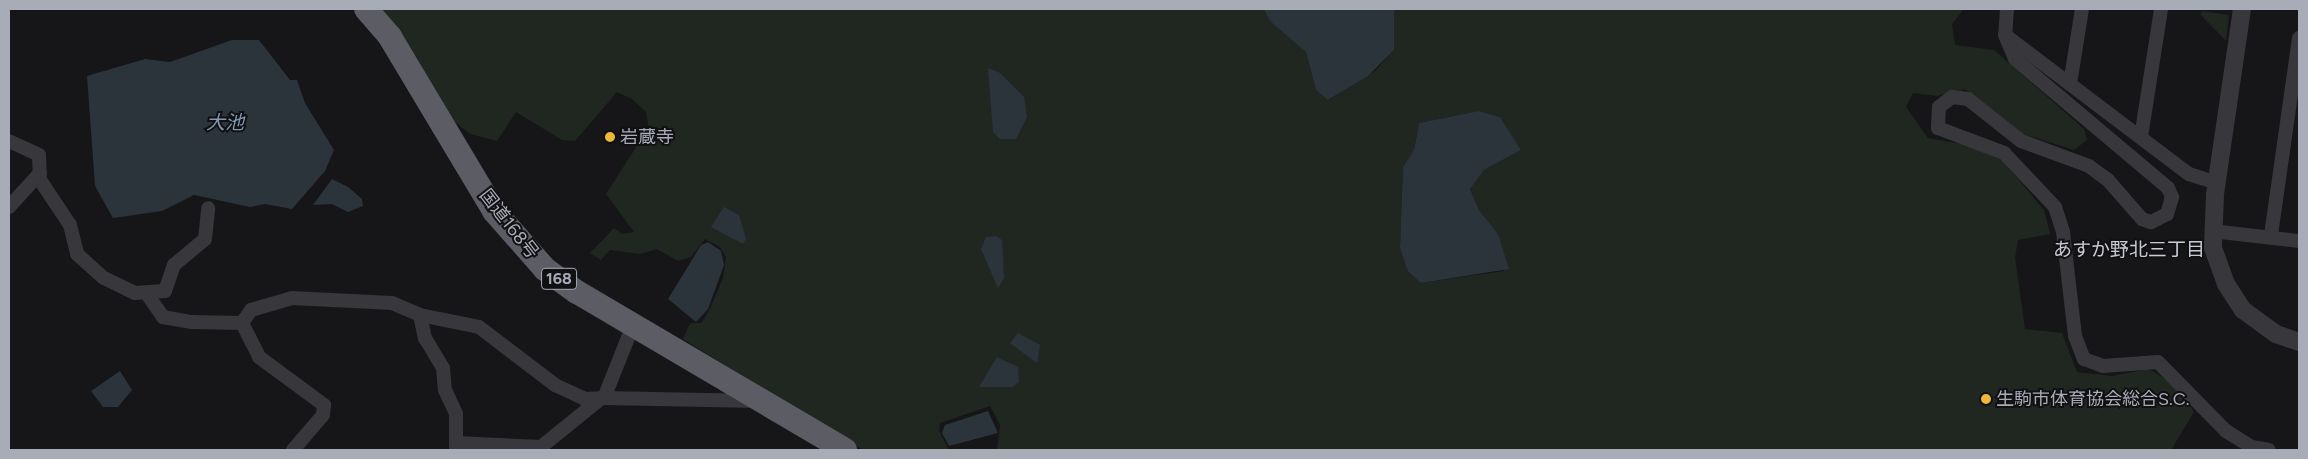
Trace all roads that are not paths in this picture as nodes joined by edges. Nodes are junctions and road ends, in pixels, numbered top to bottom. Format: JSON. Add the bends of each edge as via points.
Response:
{"nodes":[{"id":1,"x":366,"y":9,"type":"edge"},
{"id":2,"x":2007,"y":9,"type":"edge"},
{"id":3,"x":2082,"y":9,"type":"edge"},
{"id":4,"x":2161,"y":9,"type":"edge"},
{"id":5,"x":2242,"y":9,"type":"edge"},
{"id":6,"x":2006,"y":35,"type":"junction"},
{"id":7,"x":2299,"y":39,"type":"edge"},
{"id":8,"x":2070,"y":84,"type":"junction"},
{"id":9,"x":2141,"y":137,"type":"junction"},
{"id":10,"x":9,"y":141,"type":"edge"},
{"id":11,"x":40,"y":173,"type":"junction"},
{"id":12,"x":2217,"y":183,"type":"junction"},
{"id":13,"x":9,"y":207,"type":"edge"},
{"id":14,"x":208,"y":208,"type":"dead end"},
{"id":15,"x":2212,"y":231,"type":"junction"},
{"id":16,"x":2271,"y":235,"type":"junction"},
{"id":17,"x":2299,"y":241,"type":"edge"},
{"id":18,"x":147,"y":294,"type":"junction"},
{"id":19,"x":420,"y":315,"type":"junction"},
{"id":20,"x":242,"y":323,"type":"junction"},
{"id":21,"x":633,"y":325,"type":"junction"},
{"id":22,"x":2299,"y":342,"type":"edge"},
{"id":23,"x":603,"y":398,"type":"junction"},
{"id":24,"x":761,"y":401,"type":"junction"},
{"id":25,"x":454,"y":448,"type":"edge"},
{"id":26,"x":2251,"y":448,"type":"edge"},
{"id":27,"x":293,"y":450,"type":"edge"},
{"id":28,"x":845,"y":450,"type":"edge"},
{"id":29,"x":2269,"y":450,"type":"edge"}],
"edges":[{"from":1,"to":21,"type":"highway","name":"国道168号","number":"168","via":[[390,37],[494,211],[520,243],[577,292]]},
{"from":2,"to":6,"type":"street"},
{"from":3,"to":8,"type":"street"},
{"from":4,"to":9,"type":"street"},
{"from":5,"to":12,"type":"street"},
{"from":6,"to":8,"type":"street"},
{"from":6,"to":26,"type":"street","via":[[2015,60],[2168,188],[2172,197],[2167,214],[2151,222],[2142,220],[2108,180],[2089,166],[2021,141],[1968,99],[1952,97],[1939,107],[1938,128],[2004,153],[2055,207],[2063,232],[2075,336],[2084,358],[2103,366],[2158,362],[2226,431]]},
{"from":7,"to":16,"type":"street"},
{"from":8,"to":9,"type":"street"},
{"from":9,"to":12,"type":"street","via":[[2189,174]]},
{"from":10,"to":11,"type":"street","via":[[39,155]]},
{"from":11,"to":13,"type":"street"},
{"from":11,"to":18,"type":"street","via":[[70,225],[77,254],[104,278]]},
{"from":12,"to":15,"type":"street"},
{"from":14,"to":18,"type":"street","via":[[205,239],[174,265],[165,292]]},
{"from":15,"to":16,"type":"street"},
{"from":15,"to":22,"type":"street","via":[[2216,264],[2243,310],[2276,334]]},
{"from":16,"to":17,"type":"street"},
{"from":18,"to":20,"type":"street","via":[[163,316],[173,321]]},
{"from":19,"to":20,"type":"street","via":[[392,303],[292,298],[251,310]]},
{"from":19,"to":23,"type":"street","via":[[479,327],[569,394]]},
{"from":19,"to":25,"type":"street","via":[[425,338],[443,368],[445,390],[456,414]]},
{"from":20,"to":27,"type":"street","via":[[259,357],[324,405],[323,415]]},
{"from":21,"to":23,"type":"street"},
{"from":21,"to":24,"type":"highway","name":"国道168号","number":"168"},
{"from":23,"to":24,"type":"street"},
{"from":23,"to":25,"type":"street","via":[[541,447]]},
{"from":24,"to":28,"type":"highway","name":"国道168号","number":"168"},
{"from":26,"to":29,"type":"street"}]}
